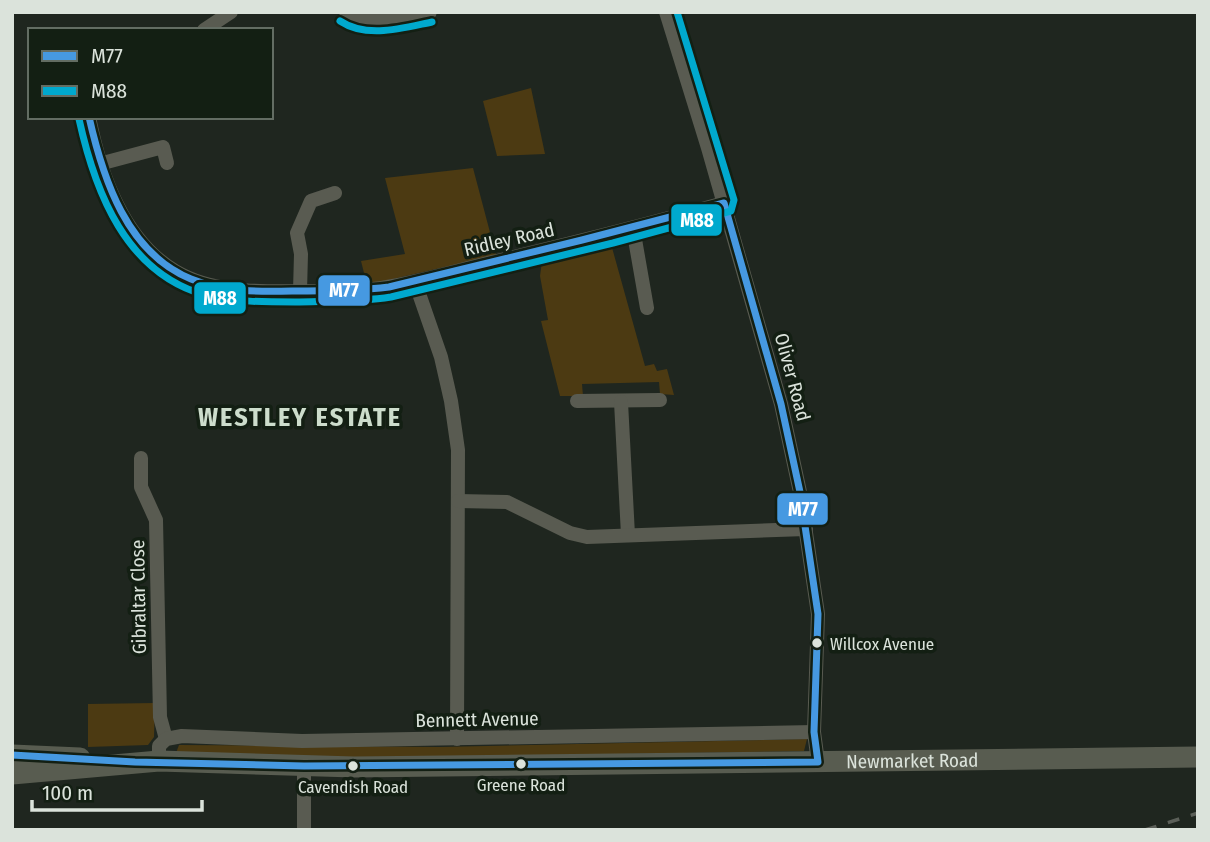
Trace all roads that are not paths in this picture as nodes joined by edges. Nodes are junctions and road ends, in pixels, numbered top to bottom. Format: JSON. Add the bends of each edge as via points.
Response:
{"nodes":[{"id":1,"x":231,"y":12,"type":"edge"},
{"id":2,"x":346,"y":12,"type":"edge"},
{"id":3,"x":430,"y":12,"type":"edge"},
{"id":4,"x":666,"y":12,"type":"edge"},
{"id":5,"x":207,"y":28,"type":"edge"},
{"id":6,"x":90,"y":119,"type":"edge"},
{"id":7,"x":103,"y":163,"type":"junction"},
{"id":8,"x":167,"y":163,"type":"dead end"},
{"id":9,"x":335,"y":193,"type":"dead end"},
{"id":10,"x":724,"y":203,"type":"junction"},
{"id":11,"x":633,"y":228,"type":"junction"},
{"id":12,"x":415,"y":282,"type":"junction"},
{"id":13,"x":300,"y":291,"type":"junction"},
{"id":14,"x":647,"y":308,"type":"dead end"},
{"id":15,"x":660,"y":400,"type":"dead end"},
{"id":16,"x":577,"y":401,"type":"dead end"},
{"id":17,"x":621,"y":402,"type":"junction"},
{"id":18,"x":141,"y":458,"type":"dead end"},
{"id":19,"x":458,"y":501,"type":"junction"},
{"id":20,"x":806,"y":529,"type":"junction"},
{"id":21,"x":628,"y":535,"type":"junction"},
{"id":22,"x":814,"y":732,"type":"junction"},
{"id":23,"x":166,"y":739,"type":"junction"},
{"id":24,"x":457,"y":739,"type":"junction"},
{"id":25,"x":12,"y":755,"type":"edge"},
{"id":26,"x":1198,"y":757,"type":"edge"},
{"id":27,"x":159,"y":761,"type":"junction"},
{"id":28,"x":135,"y":762,"type":"junction"},
{"id":29,"x":818,"y":762,"type":"junction"},
{"id":30,"x":304,"y":766,"type":"junction"},
{"id":31,"x":12,"y":774,"type":"edge"},
{"id":32,"x":304,"y":830,"type":"edge"}],
"edges":[{"from":1,"to":5,"type":"street"},
{"from":2,"to":3,"type":"street","via":[[372,21]]},
{"from":4,"to":10,"type":"street","name":"Oliver Road"},
{"from":6,"to":7,"type":"street","name":"Ridley Road"},
{"from":7,"to":8,"type":"street","via":[[163,147]]},
{"from":7,"to":13,"type":"street","name":"Ridley Road","via":[[113,197],[132,232],[175,271],[206,285]]},
{"from":9,"to":13,"type":"street","via":[[311,201],[297,233]]},
{"from":10,"to":11,"type":"street","name":"Ridley Road"},
{"from":10,"to":20,"type":"street","name":"Oliver Road","via":[[781,404]]},
{"from":11,"to":12,"type":"street","name":"Ridley Road"},
{"from":11,"to":14,"type":"street"},
{"from":12,"to":13,"type":"street","name":"Ridley Road","via":[[371,290]]},
{"from":12,"to":19,"type":"street","via":[[451,401],[458,450]]},
{"from":15,"to":17,"type":"street"},
{"from":16,"to":17,"type":"street"},
{"from":17,"to":21,"type":"street"},
{"from":18,"to":23,"type":"street","name":"Gibraltar Close","via":[[141,487],[156,520],[160,717]]},
{"from":19,"to":21,"type":"street","via":[[507,502],[587,537]]},
{"from":19,"to":24,"type":"street"},
{"from":20,"to":21,"type":"street"},
{"from":20,"to":22,"type":"street","name":"Oliver Road","via":[[818,614]]},
{"from":22,"to":24,"type":"street","name":"Bennett Avenue"},
{"from":22,"to":29,"type":"street","name":"Oliver Road"},
{"from":23,"to":24,"type":"street","name":"Bennett Avenue"},
{"from":23,"to":27,"type":"street","via":[[159,746]]},
{"from":25,"to":28,"type":"main road","name":"Newmarket Road"},
{"from":26,"to":29,"type":"main road","name":"Newmarket Road"},
{"from":27,"to":28,"type":"main road","name":"Newmarket Road"},
{"from":27,"to":30,"type":"main road","name":"Newmarket Road"},
{"from":28,"to":31,"type":"main road","name":"Newmarket Road"},
{"from":29,"to":30,"type":"main road","name":"Newmarket Road"},
{"from":30,"to":32,"type":"street"}]}
